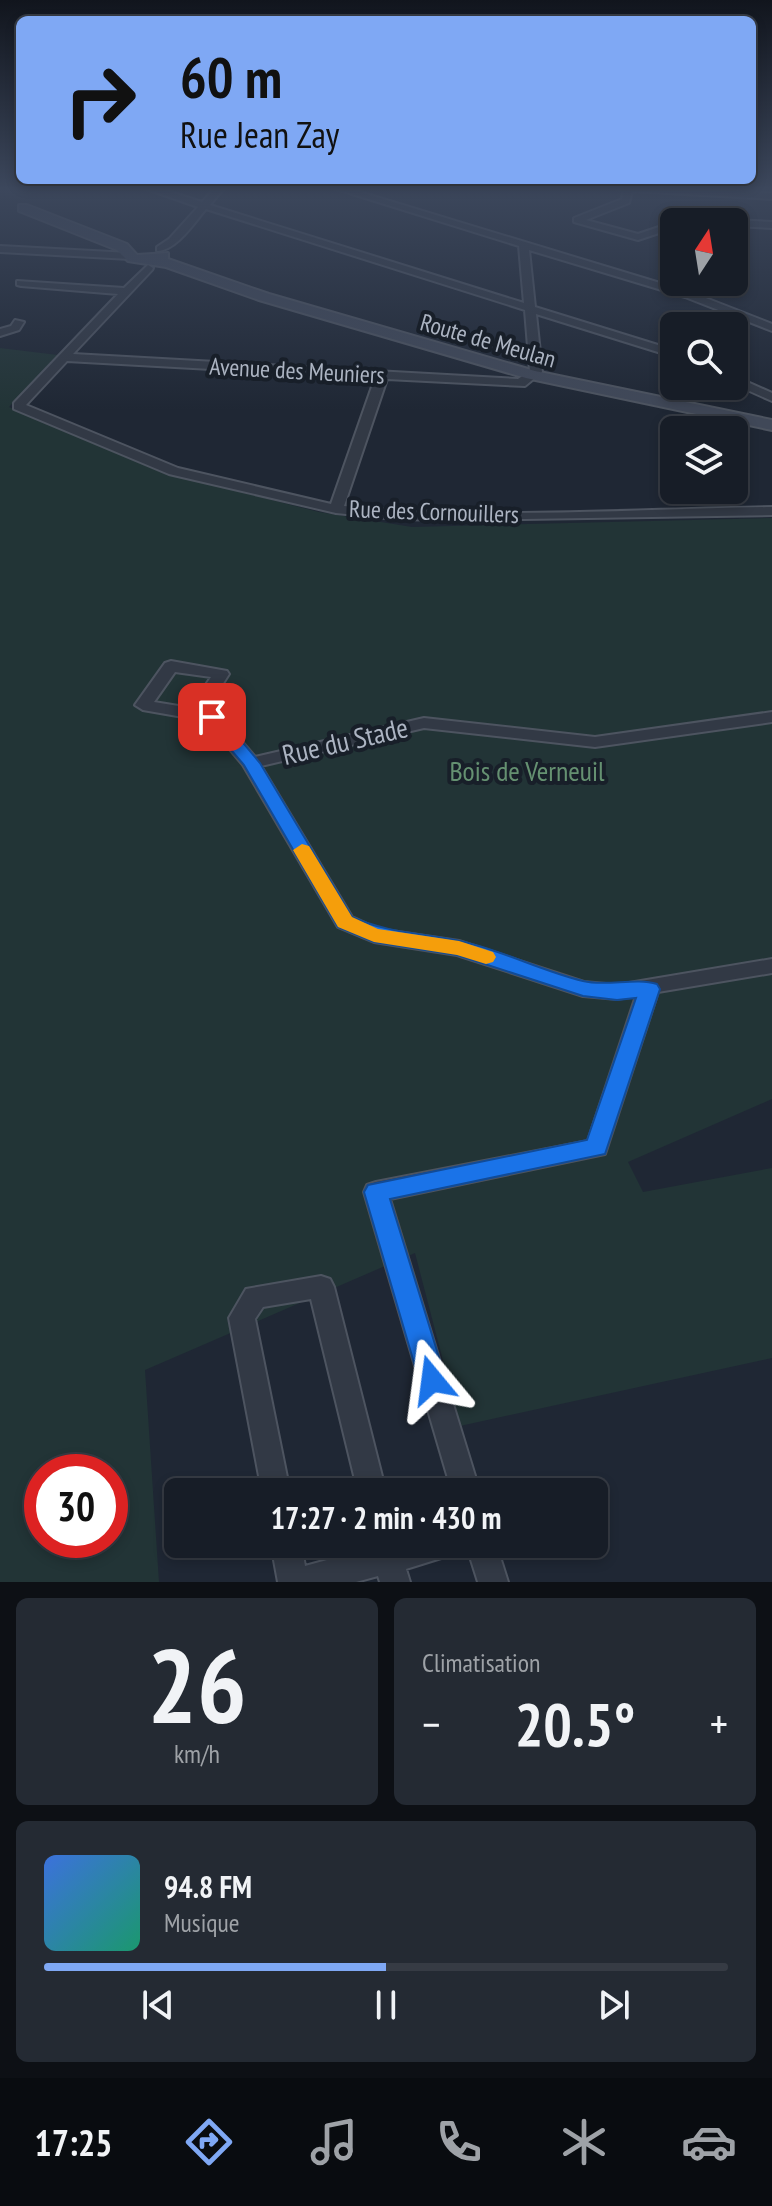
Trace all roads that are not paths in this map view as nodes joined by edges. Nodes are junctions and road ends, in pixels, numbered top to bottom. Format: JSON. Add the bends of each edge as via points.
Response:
{"nodes":[{"id":1,"x":155,"y":262,"type":"edge"},
{"id":2,"x":166,"y":262,"type":"edge"},
{"id":3,"x":385,"y":262,"type":"edge"},
{"id":4,"x":526,"y":262,"type":"edge"},
{"id":5,"x":576,"y":262,"type":"edge"},
{"id":6,"x":660,"y":282,"type":"edge"},
{"id":7,"x":21,"y":283,"type":"dead end"},
{"id":8,"x":653,"y":285,"type":"junction"},
{"id":9,"x":126,"y":291,"type":"junction"},
{"id":10,"x":530,"y":308,"type":"junction"},
{"id":11,"x":19,"y":322,"type":"dead end"},
{"id":12,"x":772,"y":328,"type":"edge"},
{"id":13,"x":0,"y":333,"type":"edge"},
{"id":14,"x":660,"y":350,"type":"edge"},
{"id":15,"x":64,"y":357,"type":"junction"},
{"id":16,"x":382,"y":376,"type":"junction"},
{"id":17,"x":530,"y":376,"type":"junction"},
{"id":18,"x":748,"y":386,"type":"edge"},
{"id":19,"x":772,"y":397,"type":"edge"},
{"id":20,"x":772,"y":427,"type":"edge"},
{"id":21,"x":336,"y":509,"type":"junction"},
{"id":22,"x":772,"y":511,"type":"edge"},
{"id":23,"x":212,"y":717,"type":"dead end"},
{"id":24,"x":772,"y":717,"type":"edge"},
{"id":25,"x":251,"y":763,"type":"junction"},
{"id":26,"x":772,"y":966,"type":"edge"},
{"id":27,"x":649,"y":989,"type":"junction"},
{"id":28,"x":273,"y":1478,"type":"edge"},
{"id":29,"x":369,"y":1478,"type":"edge"},
{"id":30,"x":462,"y":1478,"type":"edge"},
{"id":31,"x":289,"y":1558,"type":"edge"},
{"id":32,"x":485,"y":1558,"type":"edge"},
{"id":33,"x":390,"y":1562,"type":"edge"},
{"id":34,"x":293,"y":1582,"type":"edge"},
{"id":35,"x":300,"y":1582,"type":"edge"},
{"id":36,"x":493,"y":1582,"type":"edge"}],
"edges":[{"from":1,"to":9,"type":"street"},
{"from":2,"to":17,"type":"main road","name":"Route de Meulan","via":[[257,298]]},
{"from":3,"to":10,"type":"street"},
{"from":4,"to":10,"type":"street"},
{"from":5,"to":8,"type":"street"},
{"from":6,"to":8,"type":"street"},
{"from":7,"to":9,"type":"street"},
{"from":8,"to":12,"type":"street"},
{"from":9,"to":15,"type":"street"},
{"from":10,"to":14,"type":"street"},
{"from":10,"to":17,"type":"street","via":[[536,372]]},
{"from":11,"to":13,"type":"street"},
{"from":15,"to":16,"type":"street","name":"Avenue des Meuniers"},
{"from":15,"to":21,"type":"street","name":"Rue des Cornouillers","via":[[18,406],[174,471]]},
{"from":16,"to":17,"type":"street","name":"Avenue des Meuniers","via":[[521,383]]},
{"from":16,"to":21,"type":"street"},
{"from":17,"to":20,"type":"main road","name":"Route de Meulan"},
{"from":18,"to":19,"type":"street"},
{"from":21,"to":22,"type":"street","name":"Rue des Cornouillers","via":[[452,516]]},
{"from":23,"to":25,"type":"street"},
{"from":24,"to":25,"type":"street","name":"Rue du Stade","via":[[595,742],[424,723]]},
{"from":25,"to":27,"type":"street","via":[[345,922],[374,935],[459,948],[583,989]]},
{"from":26,"to":27,"type":"street"},
{"from":27,"to":30,"type":"street","via":[[597,1148],[376,1192]]},
{"from":28,"to":29,"type":"street","via":[[242,1318],[255,1297],[321,1287]]},
{"from":31,"to":34,"type":"street"},
{"from":32,"to":36,"type":"street"},
{"from":33,"to":35,"type":"street"}]}
